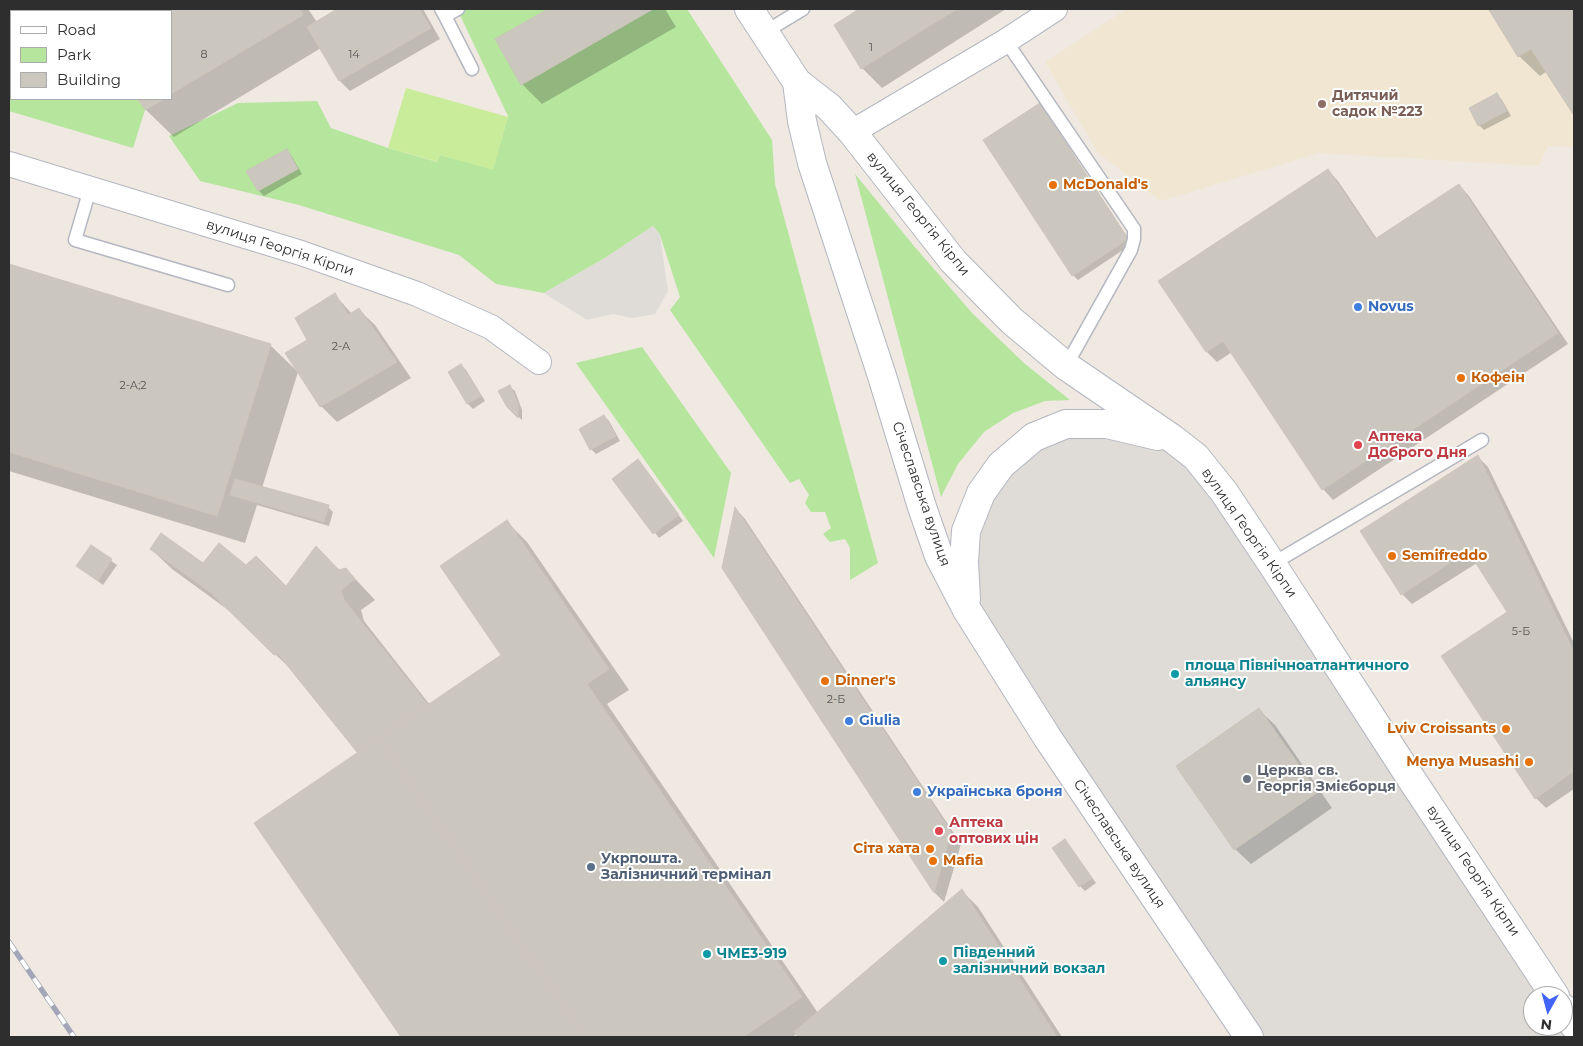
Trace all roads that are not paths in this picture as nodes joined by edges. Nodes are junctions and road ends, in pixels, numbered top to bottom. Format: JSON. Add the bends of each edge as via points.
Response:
{"nodes":[{"id":1,"x":458,"y":9,"type":"edge"},
{"id":2,"x":750,"y":9,"type":"edge"},
{"id":3,"x":803,"y":9,"type":"edge"},
{"id":4,"x":1055,"y":9,"type":"edge"},
{"id":5,"x":443,"y":13,"type":"edge"},
{"id":6,"x":764,"y":32,"type":"junction"},
{"id":7,"x":1006,"y":41,"type":"junction"},
{"id":8,"x":472,"y":69,"type":"dead end"},
{"id":9,"x":797,"y":82,"type":"junction"},
{"id":10,"x":852,"y":132,"type":"junction"},
{"id":11,"x":9,"y":164,"type":"edge"},
{"id":12,"x":90,"y":189,"type":"junction"},
{"id":13,"x":228,"y":285,"type":"dead end"},
{"id":14,"x":539,"y":362,"type":"dead end"},
{"id":15,"x":1066,"y":366,"type":"junction"},
{"id":16,"x":1174,"y":439,"type":"junction"},
{"id":17,"x":1482,"y":440,"type":"dead end"},
{"id":18,"x":1272,"y":564,"type":"junction"},
{"id":19,"x":967,"y":610,"type":"junction"},
{"id":20,"x":1548,"y":986,"type":"edge"},
{"id":21,"x":1249,"y":1037,"type":"edge"}],
"edges":[{"from":1,"to":5,"type":"lane"},
{"from":2,"to":6,"type":"street","name":"Січеславська вулиця"},
{"from":3,"to":6,"type":"lane"},
{"from":4,"to":7,"type":"street"},
{"from":5,"to":8,"type":"lane"},
{"from":6,"to":9,"type":"street","name":"Січеславська вулиця"},
{"from":7,"to":10,"type":"street"},
{"from":7,"to":15,"type":"lane","via":[[1134,228],[1131,250]]},
{"from":9,"to":10,"type":"street","name":"вулиця Георгія Кірпи","via":[[829,106]]},
{"from":9,"to":19,"type":"street","name":"Січеславська вулиця","via":[[812,163],[922,507],[939,556]]},
{"from":10,"to":15,"type":"street","name":"вулиця Георгія Кірпи","via":[[953,260],[1012,321]]},
{"from":11,"to":12,"type":"street","name":"вулиця Георгія Кірпи"},
{"from":12,"to":13,"type":"lane","via":[[75,240]]},
{"from":12,"to":14,"type":"street","name":"вулиця Георгія Кірпи","via":[[301,253],[417,294],[491,327]]},
{"from":15,"to":16,"type":"street","name":"вулиця Георгія Кірпи"},
{"from":16,"to":18,"type":"street","name":"вулиця Георгія Кірпи","via":[[1196,457],[1218,485]]},
{"from":16,"to":19,"type":"street","via":[[1106,424],[1066,424],[1034,437],[1001,464],[981,493],[966,531]]},
{"from":17,"to":18,"type":"lane"},
{"from":18,"to":20,"type":"street","name":"вулиця Георгія Кірпи"},
{"from":19,"to":21,"type":"street","name":"Січеславська вулиця","via":[[1047,737]]}]}
